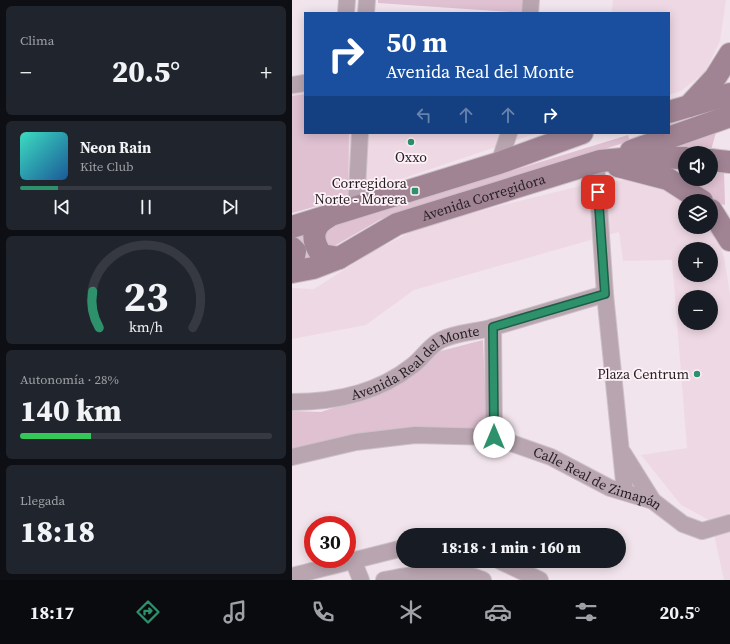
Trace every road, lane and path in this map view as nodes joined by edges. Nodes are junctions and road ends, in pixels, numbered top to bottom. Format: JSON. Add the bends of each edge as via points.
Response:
{"nodes":[{"id":1,"x":347,"y":0,"type":"edge"},
{"id":2,"x":367,"y":0,"type":"edge"},
{"id":3,"x":531,"y":0,"type":"edge"},
{"id":4,"x":346,"y":12,"type":"edge"},
{"id":5,"x":366,"y":12,"type":"edge"},
{"id":6,"x":530,"y":12,"type":"edge"},
{"id":7,"x":730,"y":54,"type":"edge"},
{"id":8,"x":304,"y":83,"type":"edge"},
{"id":9,"x":292,"y":85,"type":"edge"},
{"id":10,"x":730,"y":94,"type":"edge"},
{"id":11,"x":679,"y":109,"type":"edge"},
{"id":12,"x":730,"y":116,"type":"edge"},
{"id":13,"x":360,"y":134,"type":"edge"},
{"id":14,"x":509,"y":134,"type":"edge"},
{"id":15,"x":579,"y":134,"type":"edge"},
{"id":16,"x":678,"y":158,"type":"edge"},
{"id":17,"x":718,"y":161,"type":"edge"},
{"id":18,"x":598,"y":162,"type":"junction"},
{"id":19,"x":730,"y":162,"type":"edge"},
{"id":20,"x":499,"y":163,"type":"junction"},
{"id":21,"x":691,"y":194,"type":"edge"},
{"id":22,"x":356,"y":208,"type":"junction"},
{"id":23,"x":328,"y":216,"type":"junction"},
{"id":24,"x":718,"y":221,"type":"edge"},
{"id":25,"x":292,"y":227,"type":"edge"},
{"id":26,"x":730,"y":240,"type":"edge"},
{"id":27,"x":292,"y":248,"type":"edge"},
{"id":28,"x":339,"y":258,"type":"junction"},
{"id":29,"x":292,"y":267,"type":"edge"},
{"id":30,"x":292,"y":272,"type":"edge"},
{"id":31,"x":605,"y":294,"type":"junction"},
{"id":32,"x":493,"y":327,"type":"junction"},
{"id":33,"x":292,"y":402,"type":"edge"},
{"id":34,"x":494,"y":437,"type":"junction"},
{"id":35,"x":622,"y":451,"type":"junction"},
{"id":36,"x":292,"y":457,"type":"edge"},
{"id":37,"x":625,"y":492,"type":"junction"},
{"id":38,"x":653,"y":501,"type":"junction"},
{"id":39,"x":730,"y":523,"type":"edge"},
{"id":40,"x":396,"y":550,"type":"edge"},
{"id":41,"x":356,"y":559,"type":"edge"},
{"id":42,"x":322,"y":568,"type":"edge"},
{"id":43,"x":356,"y":568,"type":"edge"},
{"id":44,"x":515,"y":568,"type":"edge"},
{"id":45,"x":292,"y":576,"type":"edge"},
{"id":46,"x":360,"y":580,"type":"edge"},
{"id":47,"x":384,"y":580,"type":"edge"},
{"id":48,"x":484,"y":580,"type":"edge"},
{"id":49,"x":540,"y":580,"type":"edge"}],
"edges":[{"from":1,"to":4,"type":"street"},
{"from":2,"to":5,"type":"street"},
{"from":3,"to":6,"type":"street"},
{"from":7,"to":11,"type":"main road","via":[[714,78]]},
{"from":8,"to":9,"type":"street"},
{"from":10,"to":11,"type":"main road"},
{"from":12,"to":18,"type":"main road"},
{"from":13,"to":22,"type":"street"},
{"from":14,"to":20,"type":"street"},
{"from":15,"to":20,"type":"main road","name":"Avenida Corregidora"},
{"from":16,"to":18,"type":"main road","name":"Avenida Corregidora","via":[[644,157]]},
{"from":17,"to":19,"type":"main road"},
{"from":18,"to":21,"type":"main road","via":[[668,179]]},
{"from":18,"to":28,"type":"main road","name":"Avenida Corregidora","via":[[397,224]]},
{"from":18,"to":31,"type":"street"},
{"from":20,"to":22,"type":"main road","name":"Avenida Corregidora"},
{"from":22,"to":23,"type":"main road","name":"Avenida Corregidora"},
{"from":23,"to":25,"type":"main road","name":"Avenida Corregidora"},
{"from":23,"to":28,"type":"main road","via":[[321,220],[314,232],[315,246],[322,255]]},
{"from":24,"to":26,"type":"main road"},
{"from":27,"to":29,"type":"main road","via":[[295,251]]},
{"from":28,"to":30,"type":"main road","name":"Avenida Corregidora","via":[[313,268]]},
{"from":31,"to":32,"type":"street","name":"Avenida Real del Monte"},
{"from":31,"to":35,"type":"street"},
{"from":32,"to":33,"type":"street","name":"Avenida Real del Monte","via":[[443,339],[433,345],[413,366],[392,380],[356,394],[320,402]]},
{"from":32,"to":34,"type":"street"},
{"from":34,"to":36,"type":"street","name":"Calle Real de Zimapán","via":[[415,435],[356,442]]},
{"from":34,"to":37,"type":"street","name":"Calle Real de Zimapán","via":[[551,457],[610,488]]},
{"from":35,"to":37,"type":"street"},
{"from":35,"to":38,"type":"street"},
{"from":37,"to":38,"type":"street","name":"Calle Real de Zimapán"},
{"from":38,"to":39,"type":"street","name":"Calle Real de Zimapán","via":[[683,524],[702,531]]},
{"from":40,"to":41,"type":"street"},
{"from":42,"to":45,"type":"street"},
{"from":43,"to":46,"type":"street"},
{"from":44,"to":49,"type":"street"},
{"from":47,"to":48,"type":"street","via":[[426,572],[450,571]]}]}
